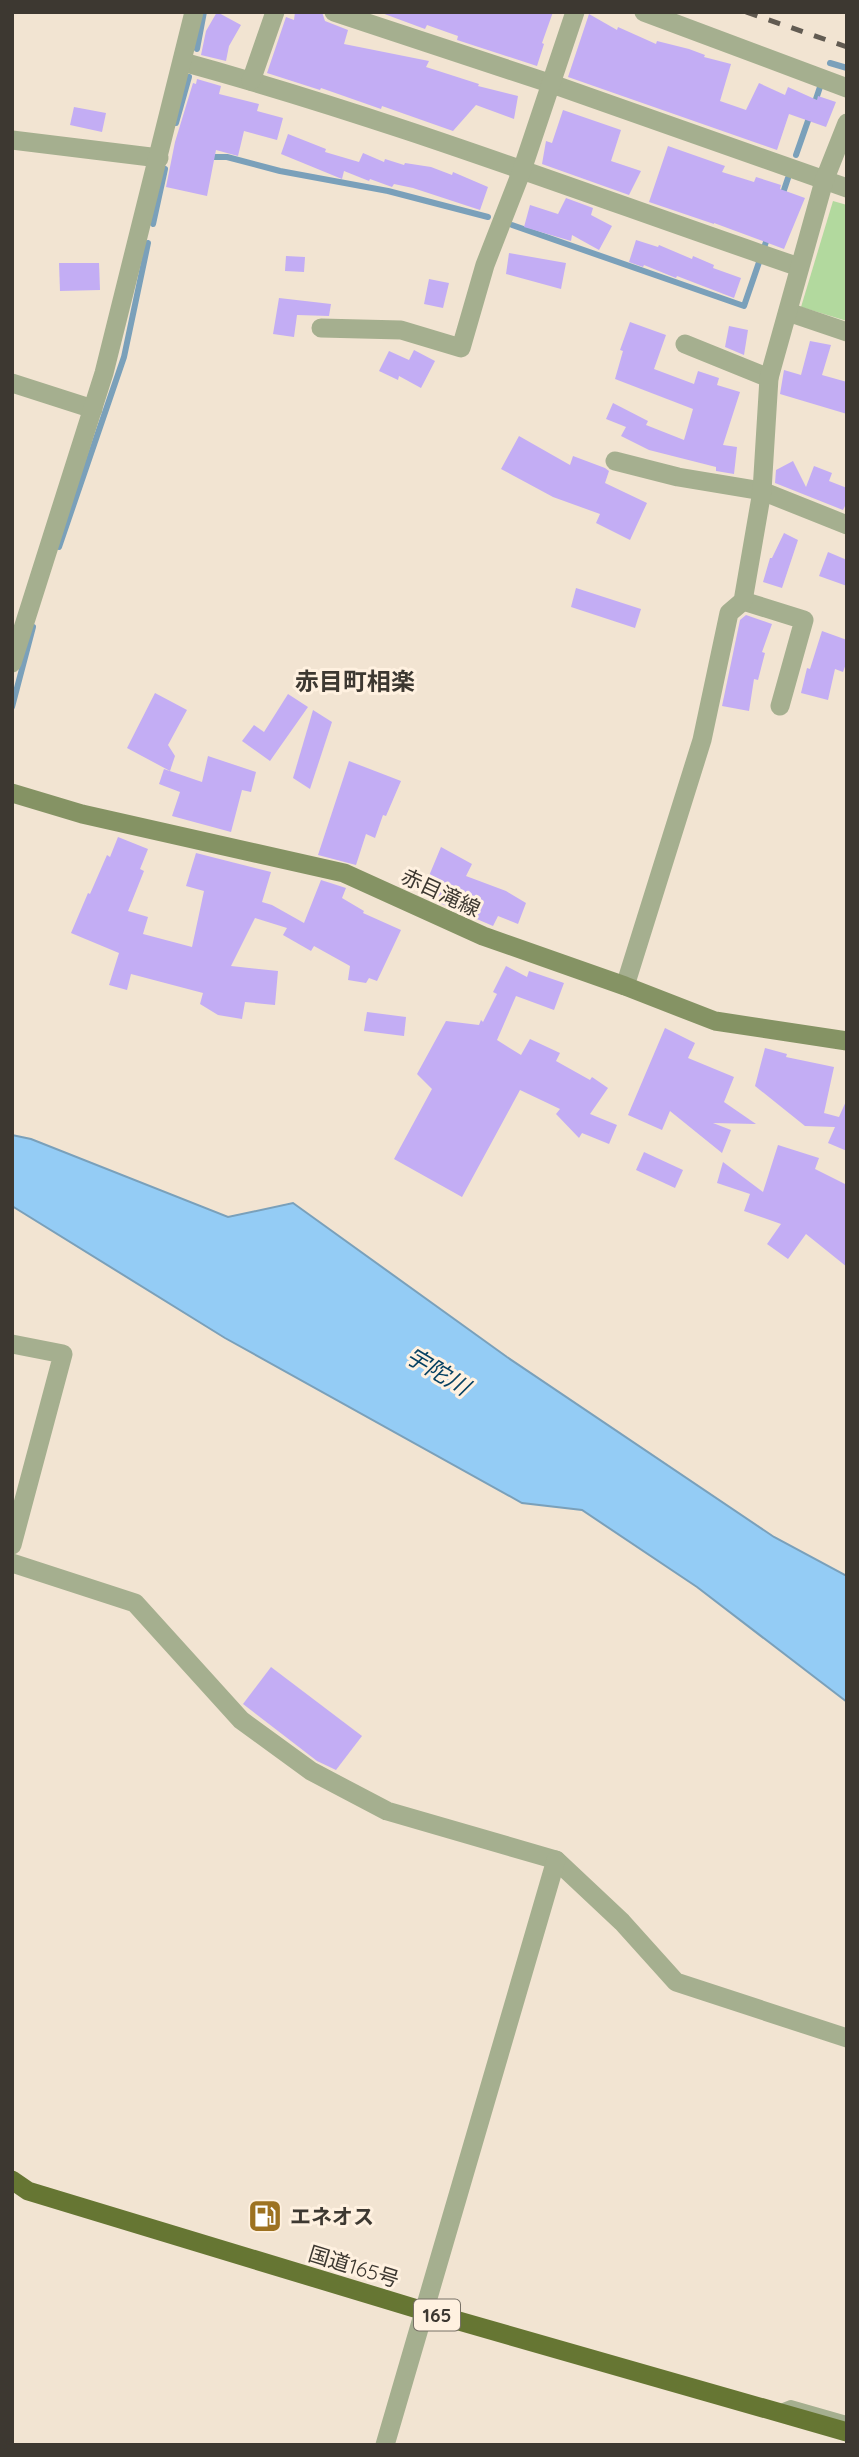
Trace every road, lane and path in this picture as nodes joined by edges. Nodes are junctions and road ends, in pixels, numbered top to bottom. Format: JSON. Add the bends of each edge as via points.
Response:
{"nodes":[{"id":1,"x":194,"y":12,"type":"edge"},
{"id":2,"x":275,"y":12,"type":"edge"},
{"id":3,"x":334,"y":12,"type":"edge"},
{"id":4,"x":575,"y":12,"type":"edge"},
{"id":5,"x":644,"y":12,"type":"edge"},
{"id":6,"x":183,"y":62,"type":"junction"},
{"id":7,"x":251,"y":81,"type":"junction"},
{"id":8,"x":552,"y":84,"type":"junction"},
{"id":9,"x":847,"y":88,"type":"edge"},
{"id":10,"x":847,"y":123,"type":"edge"},
{"id":11,"x":12,"y":140,"type":"edge"},
{"id":12,"x":159,"y":158,"type":"junction"},
{"id":13,"x":522,"y":170,"type":"junction"},
{"id":14,"x":824,"y":181,"type":"junction"},
{"id":15,"x":847,"y":188,"type":"edge"},
{"id":16,"x":799,"y":267,"type":"junction"},
{"id":17,"x":788,"y":312,"type":"junction"},
{"id":18,"x":321,"y":328,"type":"dead end"},
{"id":19,"x":847,"y":332,"type":"edge"},
{"id":20,"x":685,"y":344,"type":"dead end"},
{"id":21,"x":769,"y":378,"type":"junction"},
{"id":22,"x":12,"y":383,"type":"edge"},
{"id":23,"x":93,"y":409,"type":"junction"},
{"id":24,"x":615,"y":461,"type":"dead end"},
{"id":25,"x":762,"y":491,"type":"junction"},
{"id":26,"x":847,"y":525,"type":"edge"},
{"id":27,"x":743,"y":601,"type":"junction"},
{"id":28,"x":12,"y":663,"type":"edge"},
{"id":29,"x":780,"y":706,"type":"dead end"},
{"id":30,"x":12,"y":793,"type":"edge"},
{"id":31,"x":625,"y":986,"type":"junction"},
{"id":32,"x":847,"y":1041,"type":"edge"},
{"id":33,"x":12,"y":1344,"type":"edge"},
{"id":34,"x":12,"y":1545,"type":"edge"},
{"id":35,"x":12,"y":1563,"type":"edge"},
{"id":36,"x":556,"y":1860,"type":"junction"},
{"id":37,"x":847,"y":2038,"type":"edge"},
{"id":38,"x":18,"y":2186,"type":"edge"},
{"id":39,"x":424,"y":2311,"type":"junction"},
{"id":40,"x":774,"y":2411,"type":"junction"},
{"id":41,"x":847,"y":2421,"type":"edge"},
{"id":42,"x":847,"y":2432,"type":"edge"},
{"id":43,"x":385,"y":2445,"type":"edge"}],
"edges":[{"from":1,"to":6,"type":"street"},
{"from":2,"to":7,"type":"street"},
{"from":3,"to":8,"type":"street"},
{"from":4,"to":8,"type":"street"},
{"from":5,"to":9,"type":"street"},
{"from":6,"to":7,"type":"street"},
{"from":6,"to":12,"type":"street"},
{"from":7,"to":13,"type":"street"},
{"from":8,"to":13,"type":"street"},
{"from":8,"to":14,"type":"street"},
{"from":10,"to":14,"type":"street"},
{"from":11,"to":12,"type":"street"},
{"from":12,"to":23,"type":"street"},
{"from":13,"to":16,"type":"street"},
{"from":13,"to":18,"type":"street","via":[[485,265],[461,348],[401,330]]},
{"from":14,"to":15,"type":"street"},
{"from":14,"to":16,"type":"street"},
{"from":16,"to":17,"type":"street"},
{"from":17,"to":19,"type":"street"},
{"from":17,"to":21,"type":"street"},
{"from":20,"to":21,"type":"street"},
{"from":21,"to":25,"type":"street"},
{"from":22,"to":23,"type":"street"},
{"from":23,"to":28,"type":"street"},
{"from":24,"to":25,"type":"street"},
{"from":25,"to":26,"type":"street"},
{"from":25,"to":27,"type":"street"},
{"from":27,"to":29,"type":"street","via":[[804,620]]},
{"from":27,"to":31,"type":"street","via":[[729,613],[702,740]]},
{"from":30,"to":31,"type":"main road","name":"赤目滝線","via":[[82,814],[344,873],[482,936]]},
{"from":31,"to":32,"type":"main road","name":"赤目滝線","via":[[715,1021]]},
{"from":33,"to":34,"type":"street","via":[[63,1354]]},
{"from":35,"to":36,"type":"street","via":[[135,1602],[241,1720],[311,1771],[387,1811]]},
{"from":36,"to":37,"type":"street","via":[[622,1922],[676,1982]]},
{"from":36,"to":39,"type":"street"},
{"from":38,"to":39,"type":"highway","name":"国道165号","number":"165"},
{"from":39,"to":40,"type":"highway","name":"国道165号","number":"165"},
{"from":39,"to":43,"type":"street"},
{"from":40,"to":41,"type":"lane","via":[[791,2405]]},
{"from":40,"to":42,"type":"highway","name":"国道165号","number":"165"}]}
